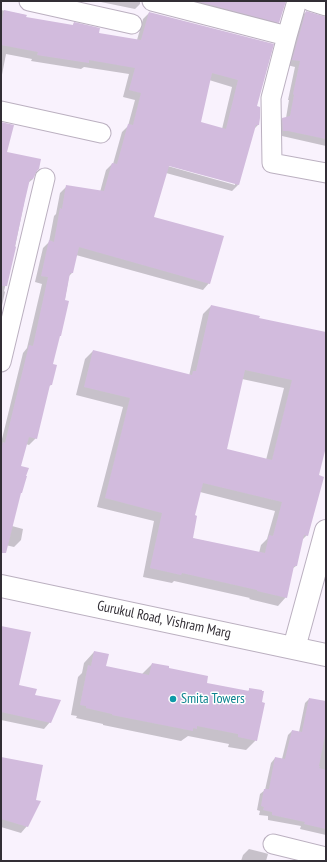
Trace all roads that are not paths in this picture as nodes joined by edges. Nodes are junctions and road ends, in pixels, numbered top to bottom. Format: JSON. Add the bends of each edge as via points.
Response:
{"nodes":[{"id":1,"x":29,"y":1,"type":"edge"},
{"id":2,"x":152,"y":1,"type":"edge"},
{"id":3,"x":297,"y":1,"type":"edge"},
{"id":4,"x":310,"y":1,"type":"edge"},
{"id":5,"x":326,"y":6,"type":"edge"},
{"id":6,"x":132,"y":24,"type":"dead end"},
{"id":7,"x":287,"y":36,"type":"junction"},
{"id":8,"x":1,"y":111,"type":"edge"},
{"id":9,"x":101,"y":133,"type":"dead end"},
{"id":10,"x":326,"y":173,"type":"edge"},
{"id":11,"x":45,"y":178,"type":"dead end"},
{"id":12,"x":1,"y":362,"type":"edge"},
{"id":13,"x":326,"y":531,"type":"edge"},
{"id":14,"x":1,"y":576,"type":"edge"},
{"id":15,"x":1,"y":586,"type":"edge"},
{"id":16,"x":296,"y":642,"type":"junction"},
{"id":17,"x":326,"y":643,"type":"edge"},
{"id":18,"x":326,"y":655,"type":"edge"},
{"id":19,"x":273,"y":844,"type":"dead end"},
{"id":20,"x":326,"y":858,"type":"edge"}],
"edges":[{"from":1,"to":6,"type":"street"},
{"from":2,"to":7,"type":"street"},
{"from":3,"to":7,"type":"street"},
{"from":4,"to":5,"type":"street"},
{"from":7,"to":10,"type":"street","via":[[271,98],[272,163]]},
{"from":8,"to":9,"type":"street"},
{"from":11,"to":12,"type":"street"},
{"from":13,"to":16,"type":"street"},
{"from":14,"to":16,"type":"street","name":"Gurukul Road, Vishram Marg"},
{"from":15,"to":16,"type":"street","name":"Gurukul Road, Vishram Marg"},
{"from":16,"to":17,"type":"street","name":"Gurukul Road, Vishram Marg"},
{"from":16,"to":18,"type":"street","name":"Gurukul Road, Vishram Marg"},
{"from":19,"to":20,"type":"street"}]}
